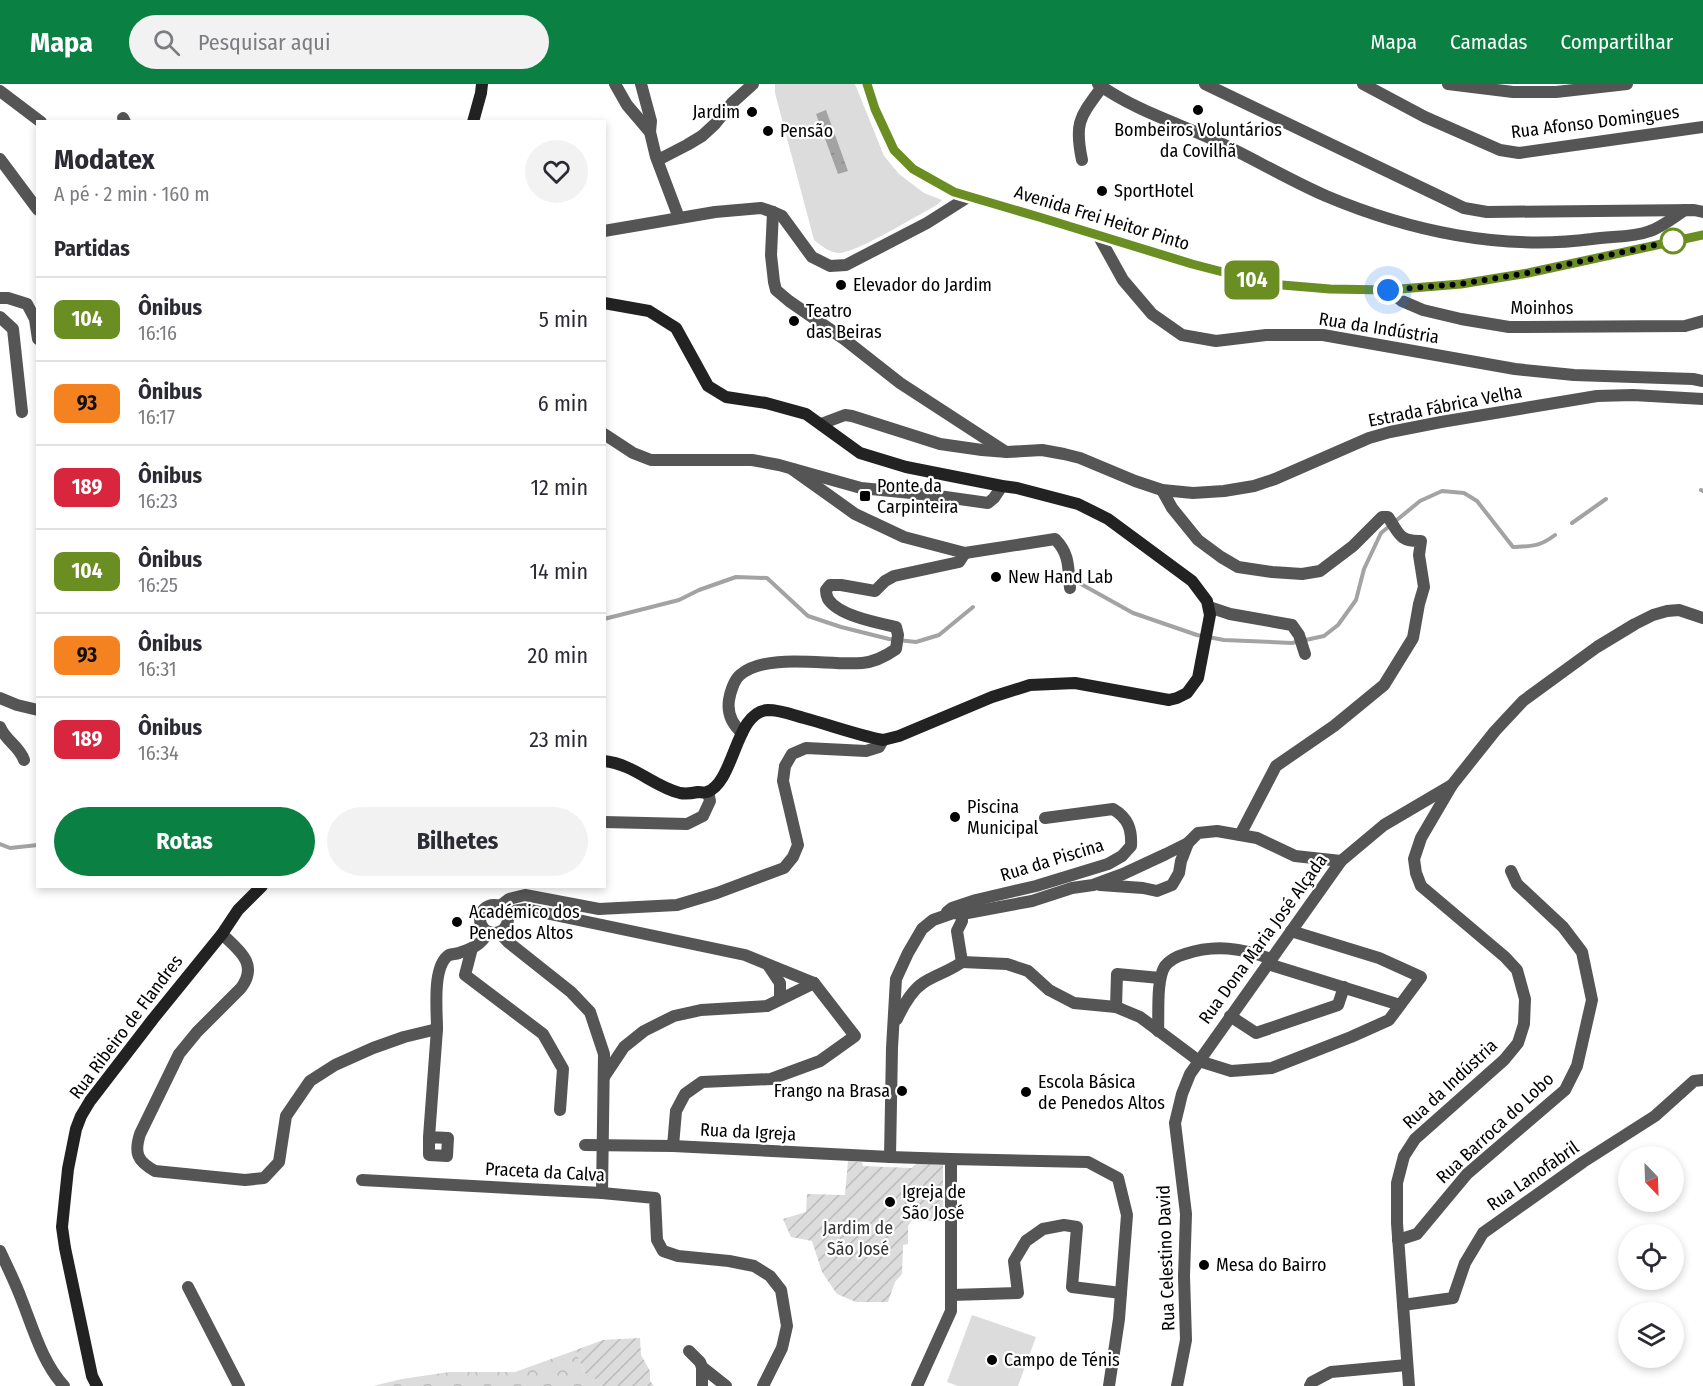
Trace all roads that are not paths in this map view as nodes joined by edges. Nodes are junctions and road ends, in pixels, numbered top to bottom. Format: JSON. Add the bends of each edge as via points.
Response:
{"nodes":[{"id":1,"x":482,"y":84,"type":"edge"},
{"id":2,"x":615,"y":84,"type":"edge"},
{"id":3,"x":641,"y":84,"type":"edge"},
{"id":4,"x":753,"y":84,"type":"edge"},
{"id":5,"x":867,"y":84,"type":"edge"},
{"id":6,"x":1204,"y":84,"type":"edge"},
{"id":7,"x":1363,"y":84,"type":"edge"},
{"id":8,"x":1448,"y":84,"type":"edge"},
{"id":9,"x":1627,"y":84,"type":"edge"},
{"id":10,"x":1100,"y":85,"type":"edge"},
{"id":11,"x":0,"y":91,"type":"edge"},
{"id":12,"x":38,"y":120,"type":"edge"},
{"id":13,"x":474,"y":120,"type":"edge"},
{"id":14,"x":1703,"y":127,"type":"edge"},
{"id":15,"x":650,"y":132,"type":"junction"},
{"id":16,"x":0,"y":159,"type":"edge"},
{"id":17,"x":658,"y":160,"type":"junction"},
{"id":18,"x":1082,"y":160,"type":"dead end"},
{"id":19,"x":968,"y":197,"type":"junction"},
{"id":20,"x":36,"y":207,"type":"edge"},
{"id":21,"x":1685,"y":210,"type":"junction"},
{"id":22,"x":773,"y":212,"type":"junction"},
{"id":23,"x":1703,"y":212,"type":"edge"},
{"id":24,"x":680,"y":218,"type":"junction"},
{"id":25,"x":606,"y":231,"type":"edge"},
{"id":26,"x":1098,"y":235,"type":"junction"},
{"id":27,"x":1703,"y":235,"type":"edge"},
{"id":28,"x":1388,"y":290,"type":"junction"},
{"id":29,"x":0,"y":298,"type":"edge"},
{"id":30,"x":606,"y":303,"type":"edge"},
{"id":31,"x":0,"y":317,"type":"edge"},
{"id":32,"x":1703,"y":321,"type":"edge"},
{"id":33,"x":36,"y":326,"type":"edge"},
{"id":34,"x":1703,"y":381,"type":"edge"},
{"id":35,"x":1703,"y":399,"type":"edge"},
{"id":36,"x":22,"y":412,"type":"dead end"},
{"id":37,"x":820,"y":424,"type":"junction"},
{"id":38,"x":606,"y":435,"type":"edge"},
{"id":39,"x":1007,"y":452,"type":"junction"},
{"id":40,"x":792,"y":469,"type":"junction"},
{"id":41,"x":1002,"y":486,"type":"junction"},
{"id":42,"x":1162,"y":489,"type":"junction"},
{"id":43,"x":965,"y":554,"type":"junction"},
{"id":44,"x":1070,"y":588,"type":"dead end"},
{"id":45,"x":1209,"y":611,"type":"junction"},
{"id":46,"x":1703,"y":618,"type":"edge"},
{"id":47,"x":1305,"y":654,"type":"dead end"},
{"id":48,"x":0,"y":698,"type":"edge"},
{"id":49,"x":36,"y":710,"type":"edge"},
{"id":50,"x":0,"y":727,"type":"edge"},
{"id":51,"x":742,"y":733,"type":"junction"},
{"id":52,"x":883,"y":740,"type":"junction"},
{"id":53,"x":24,"y":760,"type":"dead end"},
{"id":54,"x":606,"y":761,"type":"edge"},
{"id":55,"x":1452,"y":785,"type":"junction"},
{"id":56,"x":708,"y":792,"type":"junction"},
{"id":57,"x":1045,"y":818,"type":"dead end"},
{"id":58,"x":606,"y":822,"type":"edge"},
{"id":59,"x":1240,"y":835,"type":"junction"},
{"id":60,"x":1188,"y":843,"type":"junction"},
{"id":61,"x":1341,"y":861,"type":"junction"},
{"id":62,"x":1511,"y":871,"type":"dead end"},
{"id":63,"x":1093,"y":885,"type":"junction"},
{"id":64,"x":260,"y":888,"type":"edge"},
{"id":65,"x":503,"y":909,"type":"junction"},
{"id":66,"x":962,"y":914,"type":"junction"},
{"id":67,"x":942,"y":917,"type":"junction"},
{"id":68,"x":1291,"y":931,"type":"junction"},
{"id":69,"x":494,"y":932,"type":"junction"},
{"id":70,"x":222,"y":934,"type":"junction"},
{"id":71,"x":472,"y":948,"type":"junction"},
{"id":72,"x":1270,"y":961,"type":"junction"},
{"id":73,"x":962,"y":962,"type":"junction"},
{"id":74,"x":768,"y":964,"type":"junction"},
{"id":75,"x":1160,"y":978,"type":"junction"},
{"id":76,"x":814,"y":983,"type":"junction"},
{"id":77,"x":1344,"y":987,"type":"junction"},
{"id":78,"x":780,"y":999,"type":"junction"},
{"id":79,"x":1400,"y":1005,"type":"junction"},
{"id":80,"x":1116,"y":1007,"type":"junction"},
{"id":81,"x":1230,"y":1017,"type":"junction"},
{"id":82,"x":894,"y":1026,"type":"junction"},
{"id":83,"x":437,"y":1029,"type":"junction"},
{"id":84,"x":1158,"y":1031,"type":"junction"},
{"id":85,"x":1199,"y":1060,"type":"junction"},
{"id":86,"x":604,"y":1077,"type":"junction"},
{"id":87,"x":1703,"y":1080,"type":"edge"},
{"id":88,"x":560,"y":1110,"type":"dead end"},
{"id":89,"x":429,"y":1137,"type":"dead end"},
{"id":90,"x":585,"y":1145,"type":"dead end"},
{"id":91,"x":604,"y":1145,"type":"junction"},
{"id":92,"x":673,"y":1146,"type":"junction"},
{"id":93,"x":890,"y":1157,"type":"junction"},
{"id":94,"x":951,"y":1159,"type":"junction"},
{"id":95,"x":362,"y":1180,"type":"dead end"},
{"id":96,"x":602,"y":1193,"type":"junction"},
{"id":97,"x":1398,"y":1240,"type":"junction"},
{"id":98,"x":0,"y":1251,"type":"edge"},
{"id":99,"x":188,"y":1287,"type":"dead end"},
{"id":100,"x":1121,"y":1293,"type":"junction"},
{"id":101,"x":951,"y":1295,"type":"junction"},
{"id":102,"x":1403,"y":1305,"type":"junction"},
{"id":103,"x":689,"y":1351,"type":"dead end"},
{"id":104,"x":1407,"y":1365,"type":"junction"},
{"id":105,"x":702,"y":1367,"type":"junction"},
{"id":106,"x":917,"y":1385,"type":"edge"},
{"id":107,"x":64,"y":1386,"type":"edge"},
{"id":108,"x":97,"y":1386,"type":"edge"},
{"id":109,"x":239,"y":1386,"type":"edge"},
{"id":110,"x":702,"y":1386,"type":"edge"},
{"id":111,"x":726,"y":1386,"type":"edge"},
{"id":112,"x":763,"y":1386,"type":"edge"},
{"id":113,"x":1109,"y":1386,"type":"edge"},
{"id":114,"x":1177,"y":1386,"type":"edge"},
{"id":115,"x":1310,"y":1386,"type":"edge"},
{"id":116,"x":1409,"y":1386,"type":"edge"}],
"edges":[{"from":1,"to":13,"type":"main road"},
{"from":2,"to":15,"type":"street"},
{"from":3,"to":15,"type":"street","via":[[651,121]]},
{"from":4,"to":17,"type":"street","via":[[702,136]]},
{"from":5,"to":19,"type":"street","name":"Avenida Frei Heitor Pinto","via":[[894,150],[913,169]]},
{"from":6,"to":21,"type":"street","via":[[1464,208],[1497,212]]},
{"from":7,"to":14,"type":"street","name":"Rua Afonso Domingues","via":[[1425,117],[1500,150],[1519,153]]},
{"from":8,"to":9,"type":"street","via":[[1524,92]]},
{"from":10,"to":18,"type":"street","via":[[1078,125]]},
{"from":10,"to":21,"type":"street","via":[[1129,103],[1326,196],[1457,236],[1515,242],[1637,235]]},
{"from":11,"to":12,"type":"street"},
{"from":15,"to":17,"type":"street"},
{"from":16,"to":20,"type":"street"},
{"from":17,"to":24,"type":"street"},
{"from":19,"to":22,"type":"street","via":[[846,265],[830,266],[812,257],[782,216]]},
{"from":19,"to":26,"type":"street","name":"Avenida Frei Heitor Pinto"},
{"from":21,"to":23,"type":"street"},
{"from":22,"to":24,"type":"street","via":[[761,208]]},
{"from":22,"to":39,"type":"street","via":[[771,255],[776,290],[900,382]]},
{"from":24,"to":25,"type":"street"},
{"from":26,"to":28,"type":"street","name":"Avenida Frei Heitor Pinto","via":[[1269,284]]},
{"from":26,"to":34,"type":"street","name":"Rua da Indústria","via":[[1123,280],[1152,314],[1182,335],[1216,341],[1266,335],[1323,335],[1515,369]]},
{"from":27,"to":28,"type":"street","name":"Avenida Frei Heitor Pinto","via":[[1528,273]]},
{"from":28,"to":32,"type":"street","name":"Moinhos","via":[[1423,310],[1509,327],[1685,326]]},
{"from":29,"to":33,"type":"street","via":[[27,304]]},
{"from":30,"to":37,"type":"main road","via":[[649,311],[676,328],[708,386],[726,397],[806,414]]},
{"from":31,"to":36,"type":"street","via":[[13,329]]},
{"from":35,"to":42,"type":"street","name":"Estrada Fábrica Velha","via":[[1597,396],[1390,432],[1254,486],[1193,493]]},
{"from":37,"to":39,"type":"street","name":"Estrada Fábrica Velha","via":[[852,416],[940,444]]},
{"from":37,"to":41,"type":"main road","via":[[860,453],[906,467]]},
{"from":38,"to":40,"type":"street","via":[[651,460],[752,460]]},
{"from":39,"to":42,"type":"street","name":"Estrada Fábrica Velha","via":[[1042,450],[1064,454]]},
{"from":40,"to":41,"type":"street","via":[[861,488],[988,503]]},
{"from":40,"to":43,"type":"street","via":[[855,514],[904,537]]},
{"from":41,"to":45,"type":"main road","via":[[1078,504],[1108,519],[1192,581],[1203,593]]},
{"from":42,"to":59,"type":"street","via":[[1198,540],[1238,567],[1302,574],[1320,571],[1382,517],[1388,517],[1400,536],[1410,542],[1421,541],[1424,587],[1413,638],[1384,685],[1276,766]]},
{"from":43,"to":44,"type":"street","via":[[1055,539],[1067,556]]},
{"from":43,"to":51,"type":"street","via":[[959,562],[894,576],[875,591],[830,585],[827,598],[839,610],[896,627],[896,649],[863,663],[766,663],[750,669],[738,676],[729,699],[728,712]]},
{"from":45,"to":47,"type":"street","via":[[1292,625]]},
{"from":45,"to":52,"type":"main road","via":[[1198,678],[1187,693],[1177,698],[1169,700],[1075,683],[1030,685]]},
{"from":46,"to":55,"type":"street","name":"Rua da Indústria","via":[[1679,610],[1667,611],[1635,624],[1598,647],[1523,701]]},
{"from":48,"to":49,"type":"street"},
{"from":50,"to":53,"type":"street"},
{"from":51,"to":52,"type":"main road","via":[[756,715],[767,710]]},
{"from":51,"to":56,"type":"main road","via":[[724,776]]},
{"from":52,"to":65,"type":"street","via":[[879,747],[866,751],[806,748],[792,754],[783,781],[798,845],[784,868],[677,905],[599,909],[525,895],[509,899]]},
{"from":54,"to":56,"type":"main road","via":[[636,771],[681,794]]},
{"from":55,"to":61,"type":"street","name":"Rua Dona Maria José Alçada","via":[[1384,825]]},
{"from":55,"to":97,"type":"street","name":"Rua da Indústria","via":[[1421,838],[1414,859],[1416,873],[1421,886],[1517,970],[1526,999],[1524,1024],[1518,1043],[1504,1059],[1414,1139],[1404,1156],[1397,1183]]},
{"from":56,"to":58,"type":"street","via":[[710,801],[704,816],[687,824]]},
{"from":57,"to":67,"type":"street","name":"Rua da Piscina","via":[[1113,809],[1123,815],[1131,846],[1108,864],[976,900],[952,908]]},
{"from":59,"to":60,"type":"street","via":[[1198,833]]},
{"from":59,"to":61,"type":"street","via":[[1257,838],[1295,856]]},
{"from":60,"to":63,"type":"street"},
{"from":60,"to":63,"type":"street","via":[[1172,885],[1157,891]]},
{"from":61,"to":68,"type":"street","name":"Rua Dona Maria José Alçada"},
{"from":62,"to":97,"type":"street","name":"Rua Barroca do Lobo","via":[[1517,884],[1563,927],[1582,952],[1592,1000],[1577,1066],[1565,1090],[1467,1174],[1417,1234]]},
{"from":63,"to":66,"type":"street"},
{"from":64,"to":70,"type":"main road","name":"Rua Ribeiro de Flandres"},
{"from":65,"to":69,"type":"street","via":[[508,921]]},
{"from":65,"to":69,"type":"street","via":[[487,906],[481,913],[480,922],[485,930]]},
{"from":65,"to":74,"type":"street","via":[[526,909],[745,955]]},
{"from":66,"to":67,"type":"street"},
{"from":66,"to":73,"type":"street","via":[[957,931]]},
{"from":67,"to":82,"type":"street","via":[[922,929],[896,979]]},
{"from":68,"to":72,"type":"street","name":"Rua Dona Maria José Alçada"},
{"from":68,"to":79,"type":"street","via":[[1379,958],[1421,977]]},
{"from":69,"to":71,"type":"street"},
{"from":69,"to":86,"type":"street","via":[[571,992],[590,1012],[604,1054]]},
{"from":70,"to":83,"type":"street","via":[[247,959],[247,980],[179,1054],[140,1134],[136,1145],[138,1157],[154,1171],[245,1180],[264,1178],[279,1162],[286,1116],[310,1081],[373,1048]]},
{"from":70,"to":108,"type":"main road","name":"Rua Ribeiro de Flandres","via":[[90,1101],[76,1130],[62,1227],[72,1287]]},
{"from":71,"to":83,"type":"street","via":[[449,956],[442,963],[438,973]]},
{"from":71,"to":88,"type":"street","via":[[465,975],[543,1034],[563,1069]]},
{"from":72,"to":75,"type":"street","via":[[1232,948],[1200,949],[1177,957]]},
{"from":72,"to":77,"type":"street"},
{"from":72,"to":81,"type":"street","name":"Rua Dona Maria José Alçada"},
{"from":73,"to":80,"type":"street","via":[[1007,964],[1028,971],[1049,990],[1074,1003]]},
{"from":73,"to":82,"type":"street","via":[[922,984],[904,1003]]},
{"from":74,"to":76,"type":"street"},
{"from":74,"to":78,"type":"street","via":[[780,983]]},
{"from":75,"to":80,"type":"street","via":[[1117,974]]},
{"from":75,"to":84,"type":"street"},
{"from":76,"to":78,"type":"street"},
{"from":76,"to":92,"type":"street","via":[[855,1036],[820,1061],[771,1079],[702,1082],[686,1094],[676,1111]]},
{"from":77,"to":79,"type":"street"},
{"from":77,"to":81,"type":"street","via":[[1338,1005],[1256,1034]]},
{"from":78,"to":86,"type":"street","via":[[767,1005],[674,1016],[644,1031],[624,1047]]},
{"from":79,"to":85,"type":"street","via":[[1389,1020],[1272,1068],[1231,1071]]},
{"from":80,"to":84,"type":"street","via":[[1140,1017]]},
{"from":81,"to":85,"type":"street","name":"Rua Dona Maria José Alçada"},
{"from":82,"to":93,"type":"street"},
{"from":83,"to":89,"type":"street"},
{"from":84,"to":85,"type":"street"},
{"from":85,"to":114,"type":"street","name":"Rua Celestino David","via":[[1182,1094],[1175,1123],[1186,1214],[1186,1340]]},
{"from":86,"to":91,"type":"street"},
{"from":87,"to":102,"type":"street","name":"Rua Lanofabril","via":[[1694,1081],[1655,1116],[1483,1233],[1465,1263],[1454,1298]]},
{"from":90,"to":91,"type":"street","name":"Rua da Igreja"},
{"from":91,"to":92,"type":"street","name":"Rua da Igreja"},
{"from":91,"to":96,"type":"street"},
{"from":92,"to":93,"type":"street","name":"Rua da Igreja"},
{"from":93,"to":94,"type":"street","name":"Rua da Igreja"},
{"from":94,"to":100,"type":"street","name":"Rua da Igreja","via":[[1088,1162],[1118,1179],[1127,1215]]},
{"from":94,"to":101,"type":"street"},
{"from":95,"to":96,"type":"street","name":"Praceta da Calva"},
{"from":96,"to":112,"type":"street","name":"Praceta da Calva","via":[[655,1198],[657,1240],[663,1251],[754,1266],[770,1276],[781,1290],[787,1326],[782,1348]]},
{"from":97,"to":102,"type":"street","name":"Rua da Indústria"},
{"from":98,"to":107,"type":"street","via":[[40,1347]]},
{"from":99,"to":109,"type":"street"},
{"from":100,"to":101,"type":"street","via":[[1072,1287],[1077,1227],[1064,1225],[1042,1229],[1026,1241],[1014,1260],[1018,1293]]},
{"from":100,"to":113,"type":"street","name":"Rua da Igreja"},
{"from":101,"to":106,"type":"street","via":[[951,1311]]},
{"from":102,"to":104,"type":"street","name":"Rua da Indústria"},
{"from":103,"to":105,"type":"street"},
{"from":104,"to":115,"type":"street","via":[[1331,1372]]},
{"from":104,"to":116,"type":"street","name":"Rua da Indústria"},
{"from":105,"to":110,"type":"street"},
{"from":105,"to":111,"type":"street"}]}
